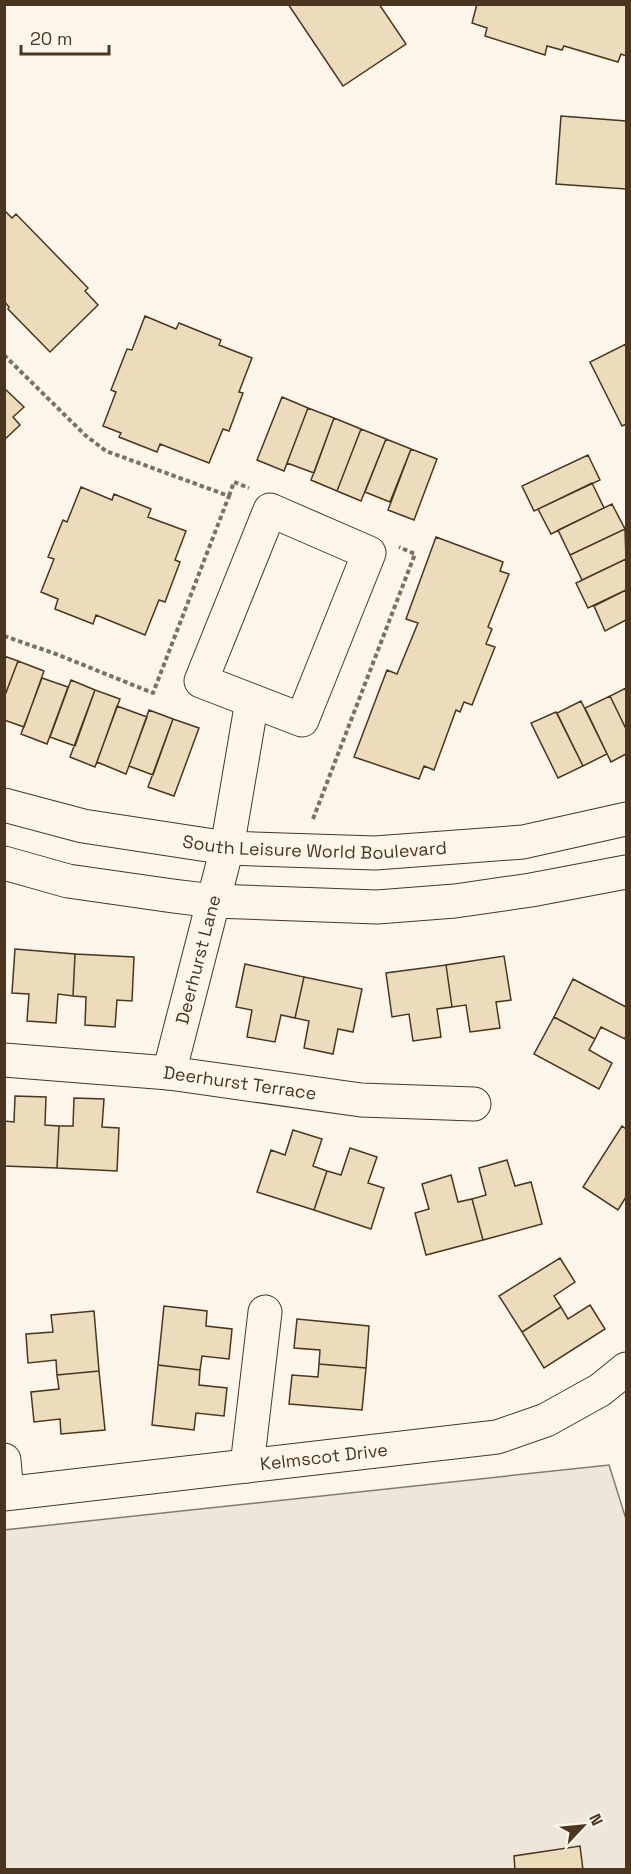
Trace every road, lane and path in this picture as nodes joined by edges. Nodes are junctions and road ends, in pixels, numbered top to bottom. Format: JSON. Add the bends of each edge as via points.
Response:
{"nodes":[{"id":1,"x":4,"y":355,"type":"edge"},
{"id":2,"x":4,"y":636,"type":"edge"},
{"id":3,"x":252,"y":701,"type":"junction"},
{"id":4,"x":4,"y":805,"type":"edge"},
{"id":5,"x":627,"y":819,"type":"edge"},
{"id":6,"x":227,"y":848,"type":"junction"},
{"id":7,"x":4,"y":863,"type":"edge"},
{"id":8,"x":627,"y":872,"type":"edge"},
{"id":9,"x":214,"y":901,"type":"junction"},
{"id":10,"x":4,"y":1060,"type":"edge"},
{"id":11,"x":169,"y":1073,"type":"junction"},
{"id":12,"x":474,"y":1104,"type":"dead end"},
{"id":13,"x":265,"y":1312,"type":"dead end"},
{"id":14,"x":627,"y":1369,"type":"edge"},
{"id":15,"x":4,"y":1460,"type":"edge"},
{"id":16,"x":247,"y":1466,"type":"junction"},
{"id":17,"x":6,"y":1493,"type":"edge"}],
"edges":[{"from":1,"to":2,"type":"path","via":[[106,451],[229,496],[153,693]]},
{"from":3,"to":3,"type":"street","via":[[201,681],[270,510],[369,553],[302,720]]},
{"from":3,"to":6,"type":"street","name":"Deerhurst Lane"},
{"from":4,"to":6,"type":"street","name":"South Leisure World Boulevard","via":[[82,826]]},
{"from":5,"to":6,"type":"street","name":"South Leisure World Boulevard","via":[[523,842],[386,852]]},
{"from":6,"to":9,"type":"street","name":"Deerhurst Lane"},
{"from":7,"to":9,"type":"street","via":[[68,880]]},
{"from":8,"to":9,"type":"street","via":[[455,901],[377,907]]},
{"from":9,"to":11,"type":"street","name":"Deerhurst Lane"},
{"from":10,"to":11,"type":"street","name":"Deerhurst Terrace"},
{"from":11,"to":12,"type":"street","name":"Deerhurst Terrace","via":[[361,1100]]},
{"from":13,"to":16,"type":"street"},
{"from":14,"to":16,"type":"street","name":"Kelmscot Drive","via":[[600,1390],[546,1420],[497,1437]]},
{"from":15,"to":17,"type":"street"},
{"from":16,"to":17,"type":"street","name":"Kelmscot Drive"}]}
